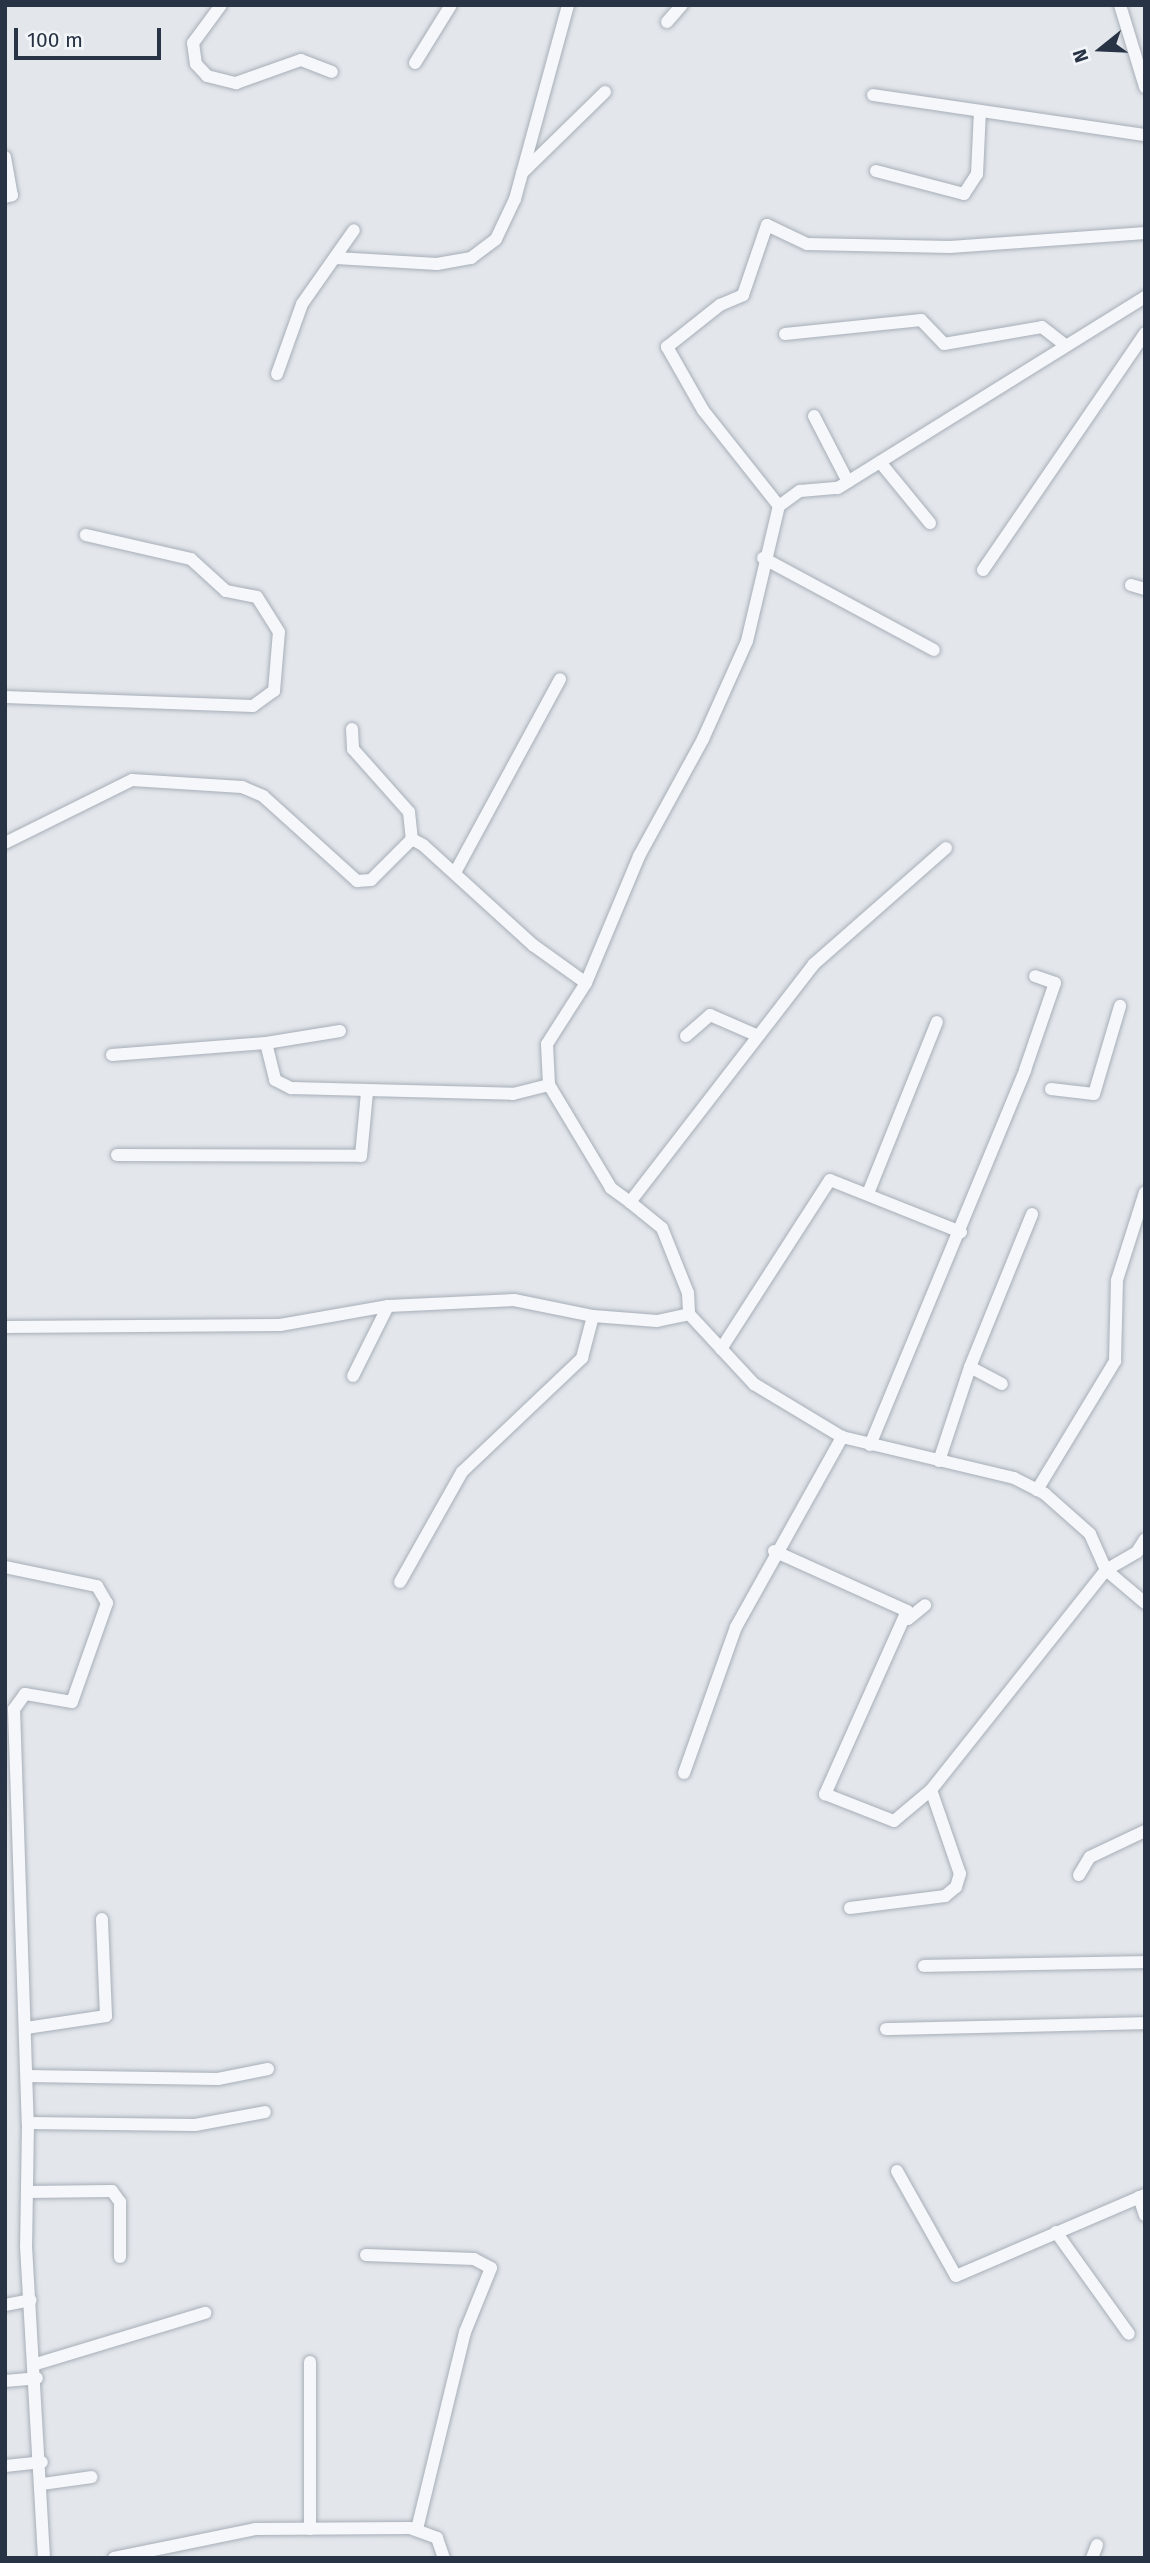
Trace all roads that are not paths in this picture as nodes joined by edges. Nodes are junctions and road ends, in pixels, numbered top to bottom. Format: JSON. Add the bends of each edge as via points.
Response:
{"nodes":[{"id":1,"x":221,"y":5,"type":"edge"},
{"id":2,"x":451,"y":5,"type":"edge"},
{"id":3,"x":568,"y":5,"type":"edge"},
{"id":4,"x":682,"y":5,"type":"edge"},
{"id":5,"x":1120,"y":5,"type":"edge"},
{"id":6,"x":667,"y":22,"type":"dead end"},
{"id":7,"x":415,"y":63,"type":"dead end"},
{"id":8,"x":332,"y":72,"type":"dead end"},
{"id":9,"x":1145,"y":87,"type":"edge"},
{"id":10,"x":605,"y":92,"type":"dead end"},
{"id":11,"x":873,"y":95,"type":"dead end"},
{"id":12,"x":980,"y":111,"type":"junction"},
{"id":13,"x":1145,"y":135,"type":"edge"},
{"id":14,"x":5,"y":157,"type":"edge"},
{"id":15,"x":876,"y":170,"type":"dead end"},
{"id":16,"x":522,"y":173,"type":"junction"},
{"id":17,"x":5,"y":197,"type":"edge"},
{"id":18,"x":354,"y":230,"type":"dead end"},
{"id":19,"x":1145,"y":233,"type":"edge"},
{"id":20,"x":336,"y":258,"type":"junction"},
{"id":21,"x":1145,"y":297,"type":"edge"},
{"id":22,"x":1145,"y":333,"type":"edge"},
{"id":23,"x":785,"y":334,"type":"dead end"},
{"id":24,"x":1064,"y":344,"type":"junction"},
{"id":25,"x":277,"y":374,"type":"dead end"},
{"id":26,"x":814,"y":416,"type":"dead end"},
{"id":27,"x":880,"y":462,"type":"junction"},
{"id":28,"x":848,"y":482,"type":"junction"},
{"id":29,"x":779,"y":506,"type":"junction"},
{"id":30,"x":930,"y":523,"type":"dead end"},
{"id":31,"x":86,"y":536,"type":"dead end"},
{"id":32,"x":763,"y":558,"type":"junction"},
{"id":33,"x":983,"y":570,"type":"dead end"},
{"id":34,"x":1131,"y":585,"type":"dead end"},
{"id":35,"x":1145,"y":589,"type":"edge"},
{"id":36,"x":934,"y":650,"type":"dead end"},
{"id":37,"x":560,"y":679,"type":"dead end"},
{"id":38,"x":5,"y":697,"type":"edge"},
{"id":39,"x":352,"y":729,"type":"dead end"},
{"id":40,"x":412,"y":839,"type":"junction"},
{"id":41,"x":5,"y":843,"type":"edge"},
{"id":42,"x":946,"y":848,"type":"dead end"},
{"id":43,"x":457,"y":869,"type":"junction"},
{"id":44,"x":1035,"y":976,"type":"dead end"},
{"id":45,"x":586,"y":983,"type":"junction"},
{"id":46,"x":1119,"y":1006,"type":"dead end"},
{"id":47,"x":937,"y":1022,"type":"dead end"},
{"id":48,"x":340,"y":1031,"type":"dead end"},
{"id":49,"x":686,"y":1036,"type":"dead end"},
{"id":50,"x":758,"y":1036,"type":"junction"},
{"id":51,"x":266,"y":1043,"type":"junction"},
{"id":52,"x":112,"y":1055,"type":"dead end"},
{"id":53,"x":549,"y":1085,"type":"junction"},
{"id":54,"x":1051,"y":1090,"type":"dead end"},
{"id":55,"x":367,"y":1093,"type":"junction"},
{"id":56,"x":117,"y":1156,"type":"dead end"},
{"id":57,"x":869,"y":1191,"type":"junction"},
{"id":58,"x":1145,"y":1192,"type":"edge"},
{"id":59,"x":630,"y":1202,"type":"junction"},
{"id":60,"x":1032,"y":1214,"type":"dead end"},
{"id":61,"x":961,"y":1232,"type":"junction"},
{"id":62,"x":388,"y":1306,"type":"junction"},
{"id":63,"x":689,"y":1314,"type":"junction"},
{"id":64,"x":593,"y":1316,"type":"junction"},
{"id":65,"x":5,"y":1327,"type":"edge"},
{"id":66,"x":721,"y":1349,"type":"junction"},
{"id":67,"x":970,"y":1367,"type":"junction"},
{"id":68,"x":353,"y":1376,"type":"dead end"},
{"id":69,"x":1002,"y":1384,"type":"dead end"},
{"id":70,"x":842,"y":1437,"type":"junction"},
{"id":71,"x":870,"y":1445,"type":"junction"},
{"id":72,"x":939,"y":1461,"type":"junction"},
{"id":73,"x":1037,"y":1490,"type":"junction"},
{"id":74,"x":1145,"y":1539,"type":"edge"},
{"id":75,"x":774,"y":1551,"type":"junction"},
{"id":76,"x":5,"y":1567,"type":"edge"},
{"id":77,"x":1106,"y":1570,"type":"junction"},
{"id":78,"x":400,"y":1582,"type":"dead end"},
{"id":79,"x":1145,"y":1603,"type":"edge"},
{"id":80,"x":925,"y":1605,"type":"dead end"},
{"id":81,"x":908,"y":1619,"type":"junction"},
{"id":82,"x":684,"y":1773,"type":"dead end"},
{"id":83,"x":931,"y":1790,"type":"junction"},
{"id":84,"x":1145,"y":1831,"type":"edge"},
{"id":85,"x":1079,"y":1875,"type":"dead end"},
{"id":86,"x":850,"y":1908,"type":"dead end"},
{"id":87,"x":102,"y":1919,"type":"dead end"},
{"id":88,"x":1145,"y":1962,"type":"edge"},
{"id":89,"x":924,"y":1966,"type":"dead end"},
{"id":90,"x":1145,"y":2023,"type":"edge"},
{"id":91,"x":26,"y":2028,"type":"junction"},
{"id":92,"x":886,"y":2029,"type":"dead end"},
{"id":93,"x":268,"y":2069,"type":"dead end"},
{"id":94,"x":27,"y":2076,"type":"junction"},
{"id":95,"x":265,"y":2112,"type":"dead end"},
{"id":96,"x":28,"y":2123,"type":"junction"},
{"id":97,"x":897,"y":2171,"type":"dead end"},
{"id":98,"x":27,"y":2192,"type":"junction"},
{"id":99,"x":1142,"y":2196,"type":"edge"},
{"id":100,"x":1145,"y":2215,"type":"edge"},
{"id":101,"x":1056,"y":2232,"type":"junction"},
{"id":102,"x":366,"y":2255,"type":"dead end"},
{"id":103,"x":120,"y":2257,"type":"dead end"},
{"id":104,"x":31,"y":2300,"type":"junction"},
{"id":105,"x":5,"y":2305,"type":"edge"},
{"id":106,"x":205,"y":2314,"type":"dead end"},
{"id":107,"x":1129,"y":2334,"type":"dead end"},
{"id":108,"x":310,"y":2362,"type":"dead end"},
{"id":109,"x":36,"y":2364,"type":"junction"},
{"id":110,"x":37,"y":2378,"type":"junction"},
{"id":111,"x":5,"y":2381,"type":"edge"},
{"id":112,"x":41,"y":2462,"type":"junction"},
{"id":113,"x":5,"y":2466,"type":"edge"},
{"id":114,"x":92,"y":2477,"type":"dead end"},
{"id":115,"x":42,"y":2484,"type":"junction"},
{"id":116,"x":310,"y":2529,"type":"junction"},
{"id":117,"x":417,"y":2529,"type":"junction"},
{"id":118,"x":1097,"y":2544,"type":"dead end"},
{"id":119,"x":44,"y":2558,"type":"edge"},
{"id":120,"x":114,"y":2558,"type":"edge"},
{"id":121,"x":444,"y":2558,"type":"edge"},
{"id":122,"x":1093,"y":2558,"type":"edge"}],
"edges":[{"from":1,"to":8,"type":"street","via":[[193,43],[196,64],[207,76],[236,83],[301,60]]},
{"from":2,"to":7,"type":"street"},
{"from":3,"to":16,"type":"street"},
{"from":4,"to":6,"type":"street"},
{"from":5,"to":9,"type":"street","via":[[1127,46]]},
{"from":10,"to":16,"type":"street"},
{"from":11,"to":12,"type":"street"},
{"from":12,"to":13,"type":"street"},
{"from":12,"to":15,"type":"street","via":[[977,174],[964,194]]},
{"from":14,"to":17,"type":"street","via":[[12,195]]},
{"from":16,"to":20,"type":"street","via":[[508,221],[471,258],[437,264]]},
{"from":18,"to":20,"type":"street"},
{"from":19,"to":29,"type":"street","via":[[950,247],[807,244],[767,225],[743,295],[720,304],[667,347],[703,410]]},
{"from":20,"to":25,"type":"street","via":[[302,304]]},
{"from":21,"to":24,"type":"street"},
{"from":22,"to":33,"type":"street"},
{"from":23,"to":24,"type":"street","via":[[921,320],[944,344],[1042,327]]},
{"from":24,"to":27,"type":"street"},
{"from":26,"to":28,"type":"street"},
{"from":27,"to":28,"type":"street"},
{"from":27,"to":30,"type":"street"},
{"from":28,"to":29,"type":"street","via":[[824,493],[800,491]]},
{"from":29,"to":32,"type":"street"},
{"from":31,"to":38,"type":"street","via":[[191,559],[226,591],[257,597],[279,632],[274,691],[253,706]]},
{"from":32,"to":36,"type":"street"},
{"from":32,"to":45,"type":"street","via":[[747,641],[704,739],[639,856]]},
{"from":34,"to":35,"type":"street"},
{"from":37,"to":43,"type":"street"},
{"from":39,"to":40,"type":"street","via":[[353,749],[409,812]]},
{"from":40,"to":41,"type":"street","via":[[364,883],[255,790],[132,780]]},
{"from":40,"to":43,"type":"street"},
{"from":42,"to":50,"type":"street","via":[[814,964]]},
{"from":43,"to":45,"type":"street","via":[[533,945]]},
{"from":44,"to":61,"type":"street","via":[[1055,983]]},
{"from":45,"to":53,"type":"street","via":[[547,1044]]},
{"from":46,"to":54,"type":"street","via":[[1094,1094]]},
{"from":47,"to":57,"type":"street"},
{"from":48,"to":51,"type":"street"},
{"from":49,"to":50,"type":"street","via":[[710,1015]]},
{"from":50,"to":59,"type":"street"},
{"from":51,"to":52,"type":"street"},
{"from":51,"to":55,"type":"street","via":[[271,1072],[282,1085]]},
{"from":53,"to":55,"type":"street","via":[[513,1094]]},
{"from":53,"to":59,"type":"street","via":[[611,1188]]},
{"from":55,"to":56,"type":"street","via":[[361,1156]]},
{"from":57,"to":61,"type":"street"},
{"from":57,"to":66,"type":"street","via":[[830,1180]]},
{"from":58,"to":73,"type":"street","via":[[1117,1280],[1115,1361]]},
{"from":59,"to":63,"type":"street","via":[[662,1228],[688,1293]]},
{"from":60,"to":67,"type":"street"},
{"from":61,"to":71,"type":"street"},
{"from":62,"to":64,"type":"street","via":[[514,1300]]},
{"from":62,"to":65,"type":"street","via":[[280,1325]]},
{"from":62,"to":68,"type":"street"},
{"from":63,"to":64,"type":"street","via":[[657,1321]]},
{"from":63,"to":66,"type":"street"},
{"from":64,"to":78,"type":"street","via":[[582,1358],[462,1472]]},
{"from":66,"to":70,"type":"street","via":[[754,1384]]},
{"from":67,"to":69,"type":"street"},
{"from":67,"to":72,"type":"street"},
{"from":70,"to":71,"type":"street"},
{"from":70,"to":75,"type":"street"},
{"from":71,"to":72,"type":"street"},
{"from":72,"to":73,"type":"street"},
{"from":73,"to":77,"type":"street","via":[[1090,1534]]},
{"from":74,"to":77,"type":"street","via":[[1137,1552]]},
{"from":75,"to":81,"type":"street","via":[[903,1606]]},
{"from":75,"to":82,"type":"street","via":[[736,1628]]},
{"from":76,"to":91,"type":"street","via":[[97,1586],[107,1603],[72,1702],[25,1694],[15,1702]]},
{"from":77,"to":79,"type":"street"},
{"from":77,"to":83,"type":"street"},
{"from":80,"to":81,"type":"street"},
{"from":81,"to":83,"type":"street","via":[[825,1794],[894,1821]]},
{"from":83,"to":86,"type":"street","via":[[960,1874],[956,1887],[945,1896]]},
{"from":84,"to":85,"type":"street","via":[[1090,1857]]},
{"from":87,"to":91,"type":"street","via":[[106,2016]]},
{"from":88,"to":89,"type":"street"},
{"from":90,"to":92,"type":"street"},
{"from":91,"to":94,"type":"street"},
{"from":93,"to":94,"type":"street","via":[[218,2079]]},
{"from":94,"to":96,"type":"street"},
{"from":95,"to":96,"type":"street","via":[[195,2124]]},
{"from":96,"to":98,"type":"street"},
{"from":97,"to":101,"type":"street","via":[[956,2276]]},
{"from":98,"to":103,"type":"street","via":[[112,2191],[120,2202]]},
{"from":98,"to":104,"type":"street"},
{"from":99,"to":100,"type":"street"},
{"from":99,"to":101,"type":"street"},
{"from":101,"to":107,"type":"street"},
{"from":102,"to":117,"type":"street","via":[[474,2259],[491,2268],[465,2332]]},
{"from":104,"to":105,"type":"street"},
{"from":104,"to":109,"type":"street"},
{"from":106,"to":109,"type":"street"},
{"from":108,"to":116,"type":"street"},
{"from":109,"to":110,"type":"street"},
{"from":110,"to":111,"type":"street"},
{"from":110,"to":112,"type":"street"},
{"from":112,"to":113,"type":"street"},
{"from":112,"to":115,"type":"street"},
{"from":114,"to":115,"type":"street"},
{"from":115,"to":119,"type":"street"},
{"from":116,"to":117,"type":"street"},
{"from":116,"to":120,"type":"street","via":[[224,2533]]},
{"from":117,"to":121,"type":"street","via":[[437,2538]]},
{"from":118,"to":122,"type":"street"}]}
